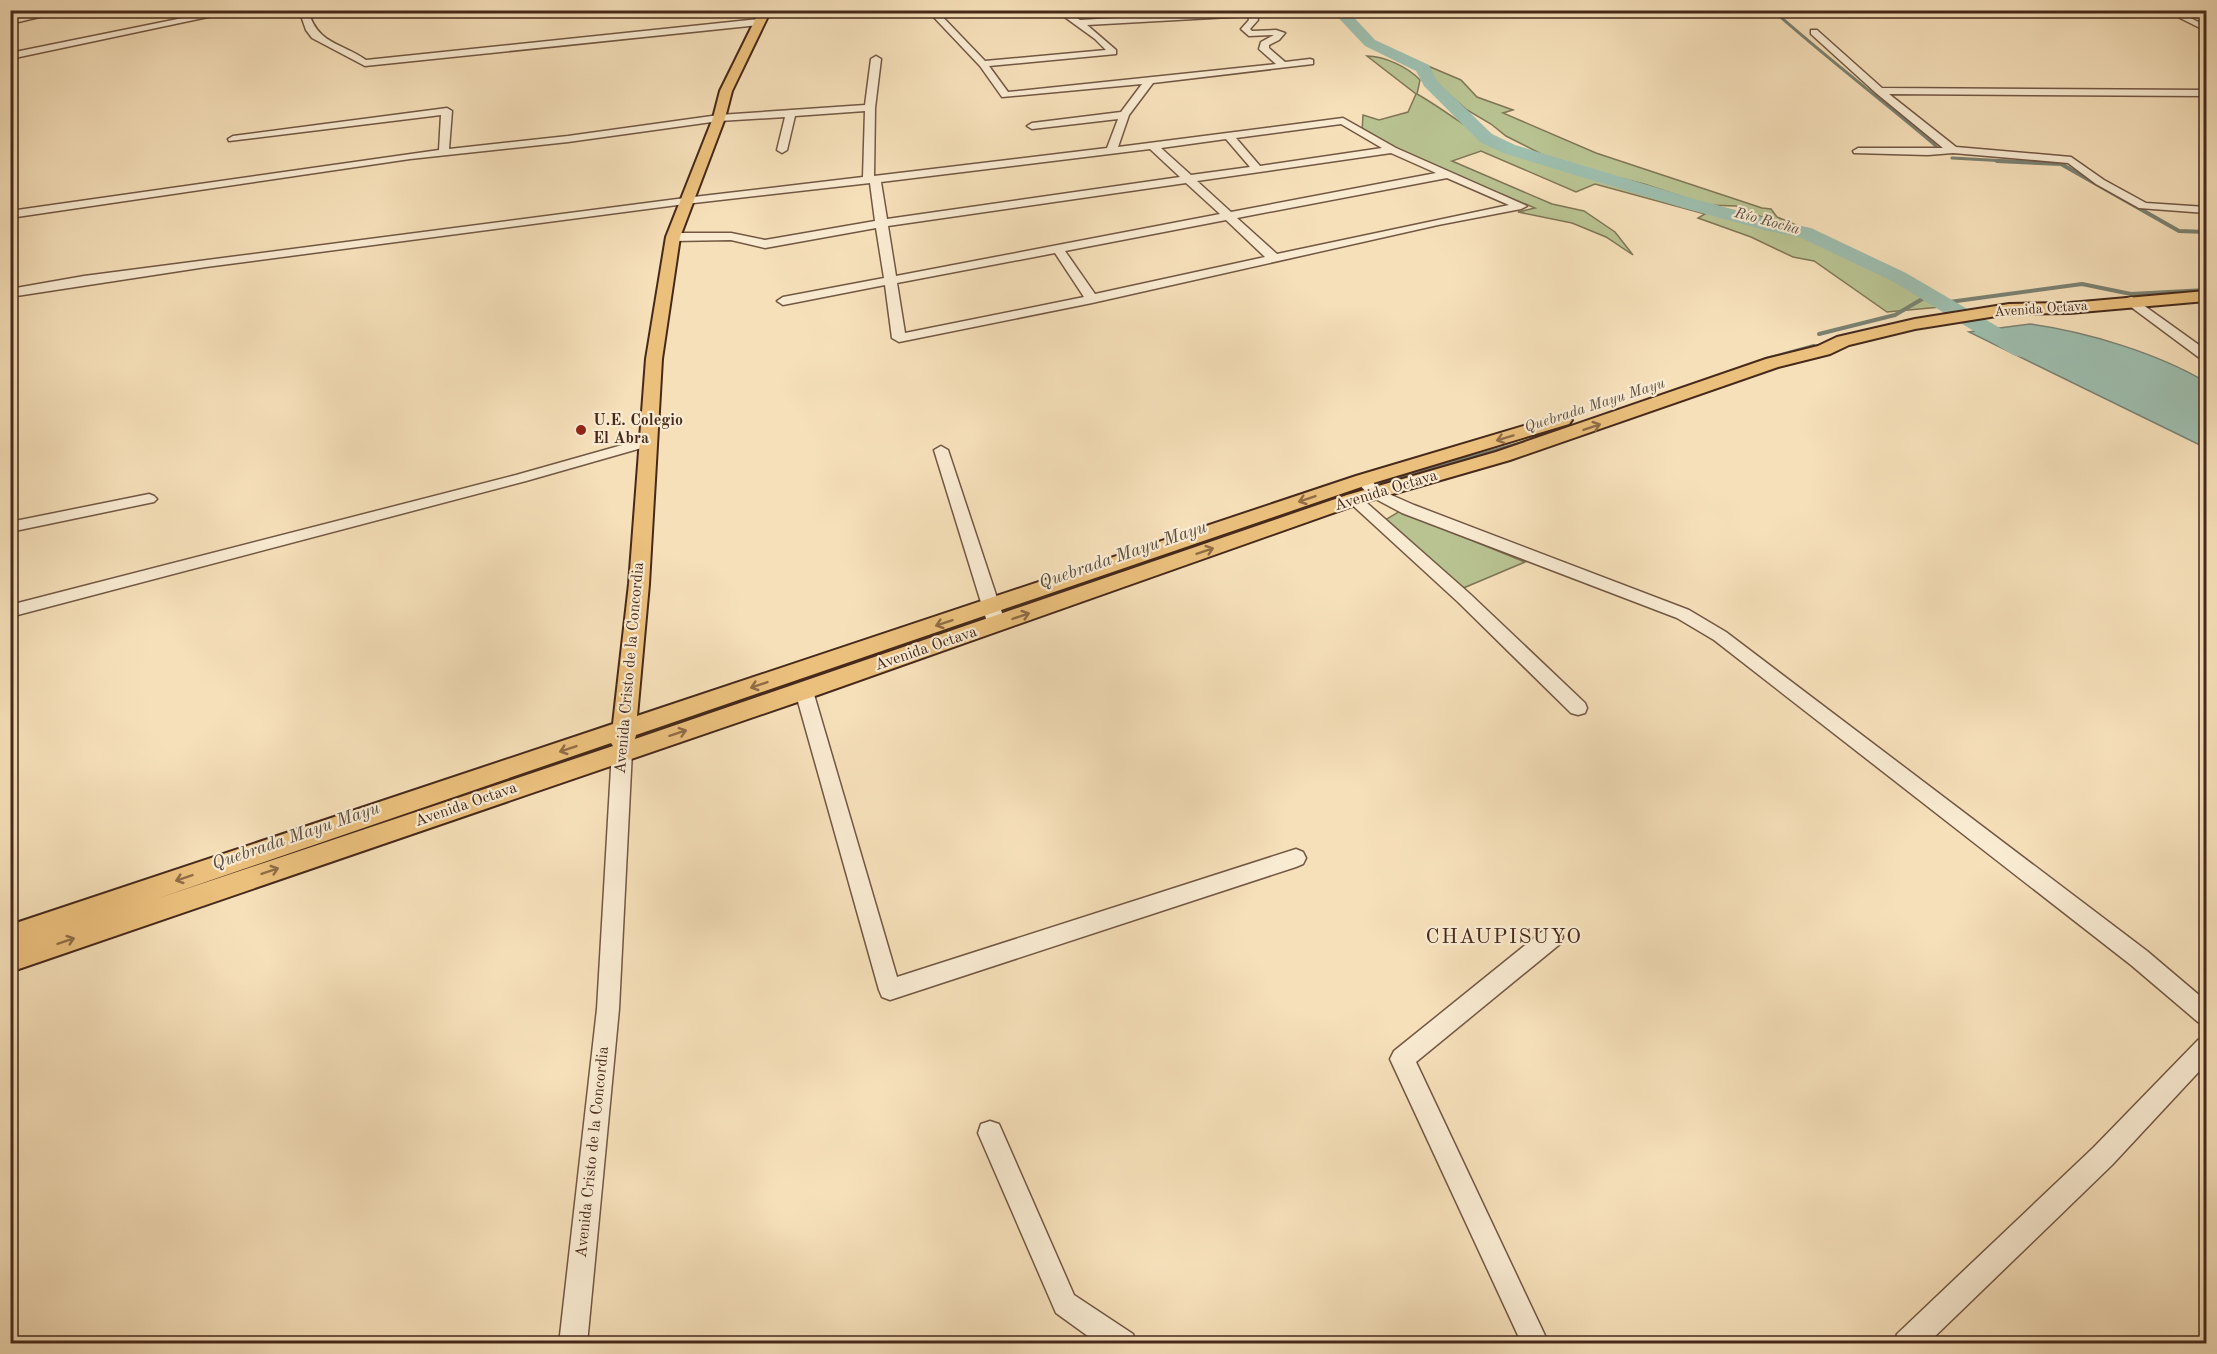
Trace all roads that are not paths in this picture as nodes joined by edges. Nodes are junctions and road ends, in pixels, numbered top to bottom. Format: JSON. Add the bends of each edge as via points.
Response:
{"nodes":[{"id":1,"x":64,"y":10,"type":"edge"},
{"id":2,"x":237,"y":10,"type":"edge"},
{"id":3,"x":303,"y":10,"type":"edge"},
{"id":4,"x":766,"y":10,"type":"edge"},
{"id":5,"x":931,"y":10,"type":"edge"},
{"id":6,"x":1059,"y":10,"type":"edge"},
{"id":7,"x":1252,"y":12,"type":"edge"},
{"id":8,"x":2044,"y":12,"type":"dead end"},
{"id":9,"x":2175,"y":12,"type":"junction"},
{"id":10,"x":2206,"y":13,"type":"edge"},
{"id":11,"x":10,"y":21,"type":"edge"},
{"id":12,"x":759,"y":22,"type":"junction"},
{"id":13,"x":1079,"y":23,"type":"junction"},
{"id":14,"x":2205,"y":29,"type":"dead end"},
{"id":15,"x":1814,"y":32,"type":"dead end"},
{"id":16,"x":10,"y":56,"type":"edge"},
{"id":17,"x":876,"y":59,"type":"dead end"},
{"id":18,"x":1310,"y":62,"type":"dead end"},
{"id":19,"x":983,"y":64,"type":"junction"},
{"id":20,"x":1284,"y":66,"type":"junction"},
{"id":21,"x":1150,"y":80,"type":"junction"},
{"id":22,"x":1878,"y":91,"type":"junction"},
{"id":23,"x":2206,"y":93,"type":"edge"},
{"id":24,"x":870,"y":108,"type":"junction"},
{"id":25,"x":790,"y":115,"type":"junction"},
{"id":26,"x":1124,"y":115,"type":"junction"},
{"id":27,"x":719,"y":118,"type":"junction"},
{"id":28,"x":1032,"y":126,"type":"dead end"},
{"id":29,"x":1229,"y":136,"type":"junction"},
{"id":30,"x":233,"y":139,"type":"dead end"},
{"id":31,"x":1153,"y":146,"type":"junction"},
{"id":32,"x":782,"y":150,"type":"dead end"},
{"id":33,"x":1392,"y":150,"type":"junction"},
{"id":34,"x":1953,"y":150,"type":"junction"},
{"id":35,"x":1111,"y":151,"type":"junction"},
{"id":36,"x":1858,"y":151,"type":"dead end"},
{"id":37,"x":444,"y":153,"type":"junction"},
{"id":38,"x":1258,"y":170,"type":"junction"},
{"id":39,"x":1449,"y":174,"type":"junction"},
{"id":40,"x":871,"y":180,"type":"junction"},
{"id":41,"x":1189,"y":181,"type":"junction"},
{"id":42,"x":685,"y":201,"type":"junction"},
{"id":43,"x":2206,"y":210,"type":"edge"},
{"id":44,"x":10,"y":215,"type":"edge"},
{"id":45,"x":1231,"y":216,"type":"junction"},
{"id":46,"x":882,"y":223,"type":"junction"},
{"id":47,"x":673,"y":237,"type":"junction"},
{"id":48,"x":1058,"y":249,"type":"junction"},
{"id":49,"x":1275,"y":259,"type":"junction"},
{"id":50,"x":892,"y":280,"type":"junction"},
{"id":51,"x":10,"y":293,"type":"edge"},
{"id":52,"x":2206,"y":296,"type":"edge"},
{"id":53,"x":1092,"y":299,"type":"junction"},
{"id":54,"x":783,"y":301,"type":"dead end"},
{"id":55,"x":2132,"y":301,"type":"junction"},
{"id":56,"x":2206,"y":356,"type":"edge"},
{"id":57,"x":647,"y":442,"type":"junction"},
{"id":58,"x":941,"y":450,"type":"dead end"},
{"id":59,"x":1364,"y":491,"type":"junction"},
{"id":60,"x":149,"y":499,"type":"dead end"},
{"id":61,"x":10,"y":527,"type":"edge"},
{"id":62,"x":10,"y":611,"type":"edge"},
{"id":63,"x":993,"y":616,"type":"junction"},
{"id":64,"x":804,"y":691,"type":"junction"},
{"id":65,"x":1578,"y":708,"type":"dead end"},
{"id":66,"x":623,"y":741,"type":"junction"},
{"id":67,"x":1296,"y":858,"type":"dead end"},
{"id":68,"x":1552,"y":937,"type":"dead end"},
{"id":69,"x":10,"y":938,"type":"edge"},
{"id":70,"x":10,"y":960,"type":"edge"},
{"id":71,"x":2206,"y":1015,"type":"edge"},
{"id":72,"x":2206,"y":1048,"type":"edge"},
{"id":73,"x":990,"y":1133,"type":"dead end"},
{"id":74,"x":573,"y":1344,"type":"edge"},
{"id":75,"x":1123,"y":1344,"type":"edge"},
{"id":76,"x":1536,"y":1344,"type":"edge"},
{"id":77,"x":1907,"y":1344,"type":"edge"}],
"edges":[{"from":1,"to":11,"type":"street"},
{"from":2,"to":16,"type":"street"},
{"from":3,"to":12,"type":"street","via":[[313,36],[365,63]]},
{"from":4,"to":12,"type":"main road","name":"Avenida Cristo de la Concordia"},
{"from":5,"to":19,"type":"street"},
{"from":6,"to":13,"type":"street"},
{"from":7,"to":13,"type":"street"},
{"from":7,"to":20,"type":"street","via":[[1254,20],[1245,29],[1249,33],[1280,33],[1264,44],[1264,49]]},
{"from":8,"to":9,"type":"street"},
{"from":9,"to":10,"type":"street"},
{"from":9,"to":14,"type":"street"},
{"from":12,"to":27,"type":"main road","name":"Avenida Cristo de la Concordia","via":[[726,91]]},
{"from":13,"to":19,"type":"street","via":[[1113,52]]},
{"from":15,"to":22,"type":"street"},
{"from":17,"to":24,"type":"street"},
{"from":18,"to":20,"type":"street"},
{"from":19,"to":21,"type":"street","via":[[1005,95]]},
{"from":20,"to":21,"type":"street"},
{"from":21,"to":26,"type":"street"},
{"from":22,"to":23,"type":"street"},
{"from":22,"to":34,"type":"street"},
{"from":24,"to":25,"type":"street"},
{"from":24,"to":40,"type":"street"},
{"from":25,"to":27,"type":"street"},
{"from":25,"to":32,"type":"street"},
{"from":26,"to":28,"type":"street"},
{"from":26,"to":35,"type":"street"},
{"from":27,"to":37,"type":"street"},
{"from":27,"to":42,"type":"main road","name":"Avenida Cristo de la Concordia"},
{"from":29,"to":31,"type":"street"},
{"from":29,"to":33,"type":"street","via":[[1343,121]]},
{"from":29,"to":38,"type":"street"},
{"from":30,"to":37,"type":"street","via":[[447,111]]},
{"from":31,"to":35,"type":"street"},
{"from":31,"to":41,"type":"street"},
{"from":33,"to":38,"type":"street"},
{"from":33,"to":39,"type":"street"},
{"from":34,"to":36,"type":"street"},
{"from":34,"to":43,"type":"street","via":[[2071,160],[2143,206]]},
{"from":35,"to":40,"type":"street"},
{"from":37,"to":44,"type":"street"},
{"from":38,"to":41,"type":"street"},
{"from":39,"to":45,"type":"street"},
{"from":39,"to":49,"type":"street","via":[[1521,206]]},
{"from":40,"to":42,"type":"street"},
{"from":40,"to":46,"type":"street"},
{"from":41,"to":45,"type":"street"},
{"from":41,"to":46,"type":"street"},
{"from":42,"to":47,"type":"main road","name":"Avenida Cristo de la Concordia"},
{"from":42,"to":51,"type":"street","via":[[162,269]]},
{"from":45,"to":48,"type":"street"},
{"from":45,"to":49,"type":"street"},
{"from":46,"to":47,"type":"street","via":[[765,244],[748,238],[710,235]]},
{"from":46,"to":50,"type":"street"},
{"from":47,"to":57,"type":"main road","name":"Avenida Cristo de la Concordia","via":[[654,359]]},
{"from":48,"to":50,"type":"street"},
{"from":48,"to":53,"type":"street"},
{"from":49,"to":53,"type":"street"},
{"from":50,"to":53,"type":"street","via":[[899,338]]},
{"from":50,"to":54,"type":"street"},
{"from":52,"to":55,"type":"main road","name":"Avenida Octava"},
{"from":55,"to":56,"type":"street"},
{"from":55,"to":59,"type":"main road","name":"Avenida Octava","via":[[2009,309],[1914,324],[1843,341],[1515,452]]},
{"from":57,"to":62,"type":"street"},
{"from":57,"to":66,"type":"main road","name":"Avenida Cristo de la Concordia","via":[[639,584]]},
{"from":58,"to":63,"type":"street"},
{"from":59,"to":63,"type":"main road","name":"Avenida Octava"},
{"from":59,"to":65,"type":"street","via":[[1464,598]]},
{"from":59,"to":71,"type":"street","via":[[1683,614],[1719,636],[2139,957]]},
{"from":60,"to":61,"type":"street"},
{"from":63,"to":64,"type":"main road","name":"Avenida Octava"},
{"from":63,"to":66,"type":"main road","name":"Avenida Octava","one_way":true},
{"from":66,"to":64,"type":"main road","name":"Avenida Octava","one_way":true},
{"from":64,"to":67,"type":"street","via":[[890,990]]},
{"from":66,"to":69,"type":"main road","name":"Avenida Octava","one_way":true},
{"from":70,"to":66,"type":"main road","name":"Avenida Octava","one_way":true},
{"from":66,"to":74,"type":"street","name":"Avenida Cristo de la Concordia","via":[[608,1009]]},
{"from":68,"to":76,"type":"street","via":[[1402,1059]]},
{"from":72,"to":77,"type":"street","via":[[2103,1156]]},
{"from":73,"to":75,"type":"street","via":[[1065,1304]]}]}
